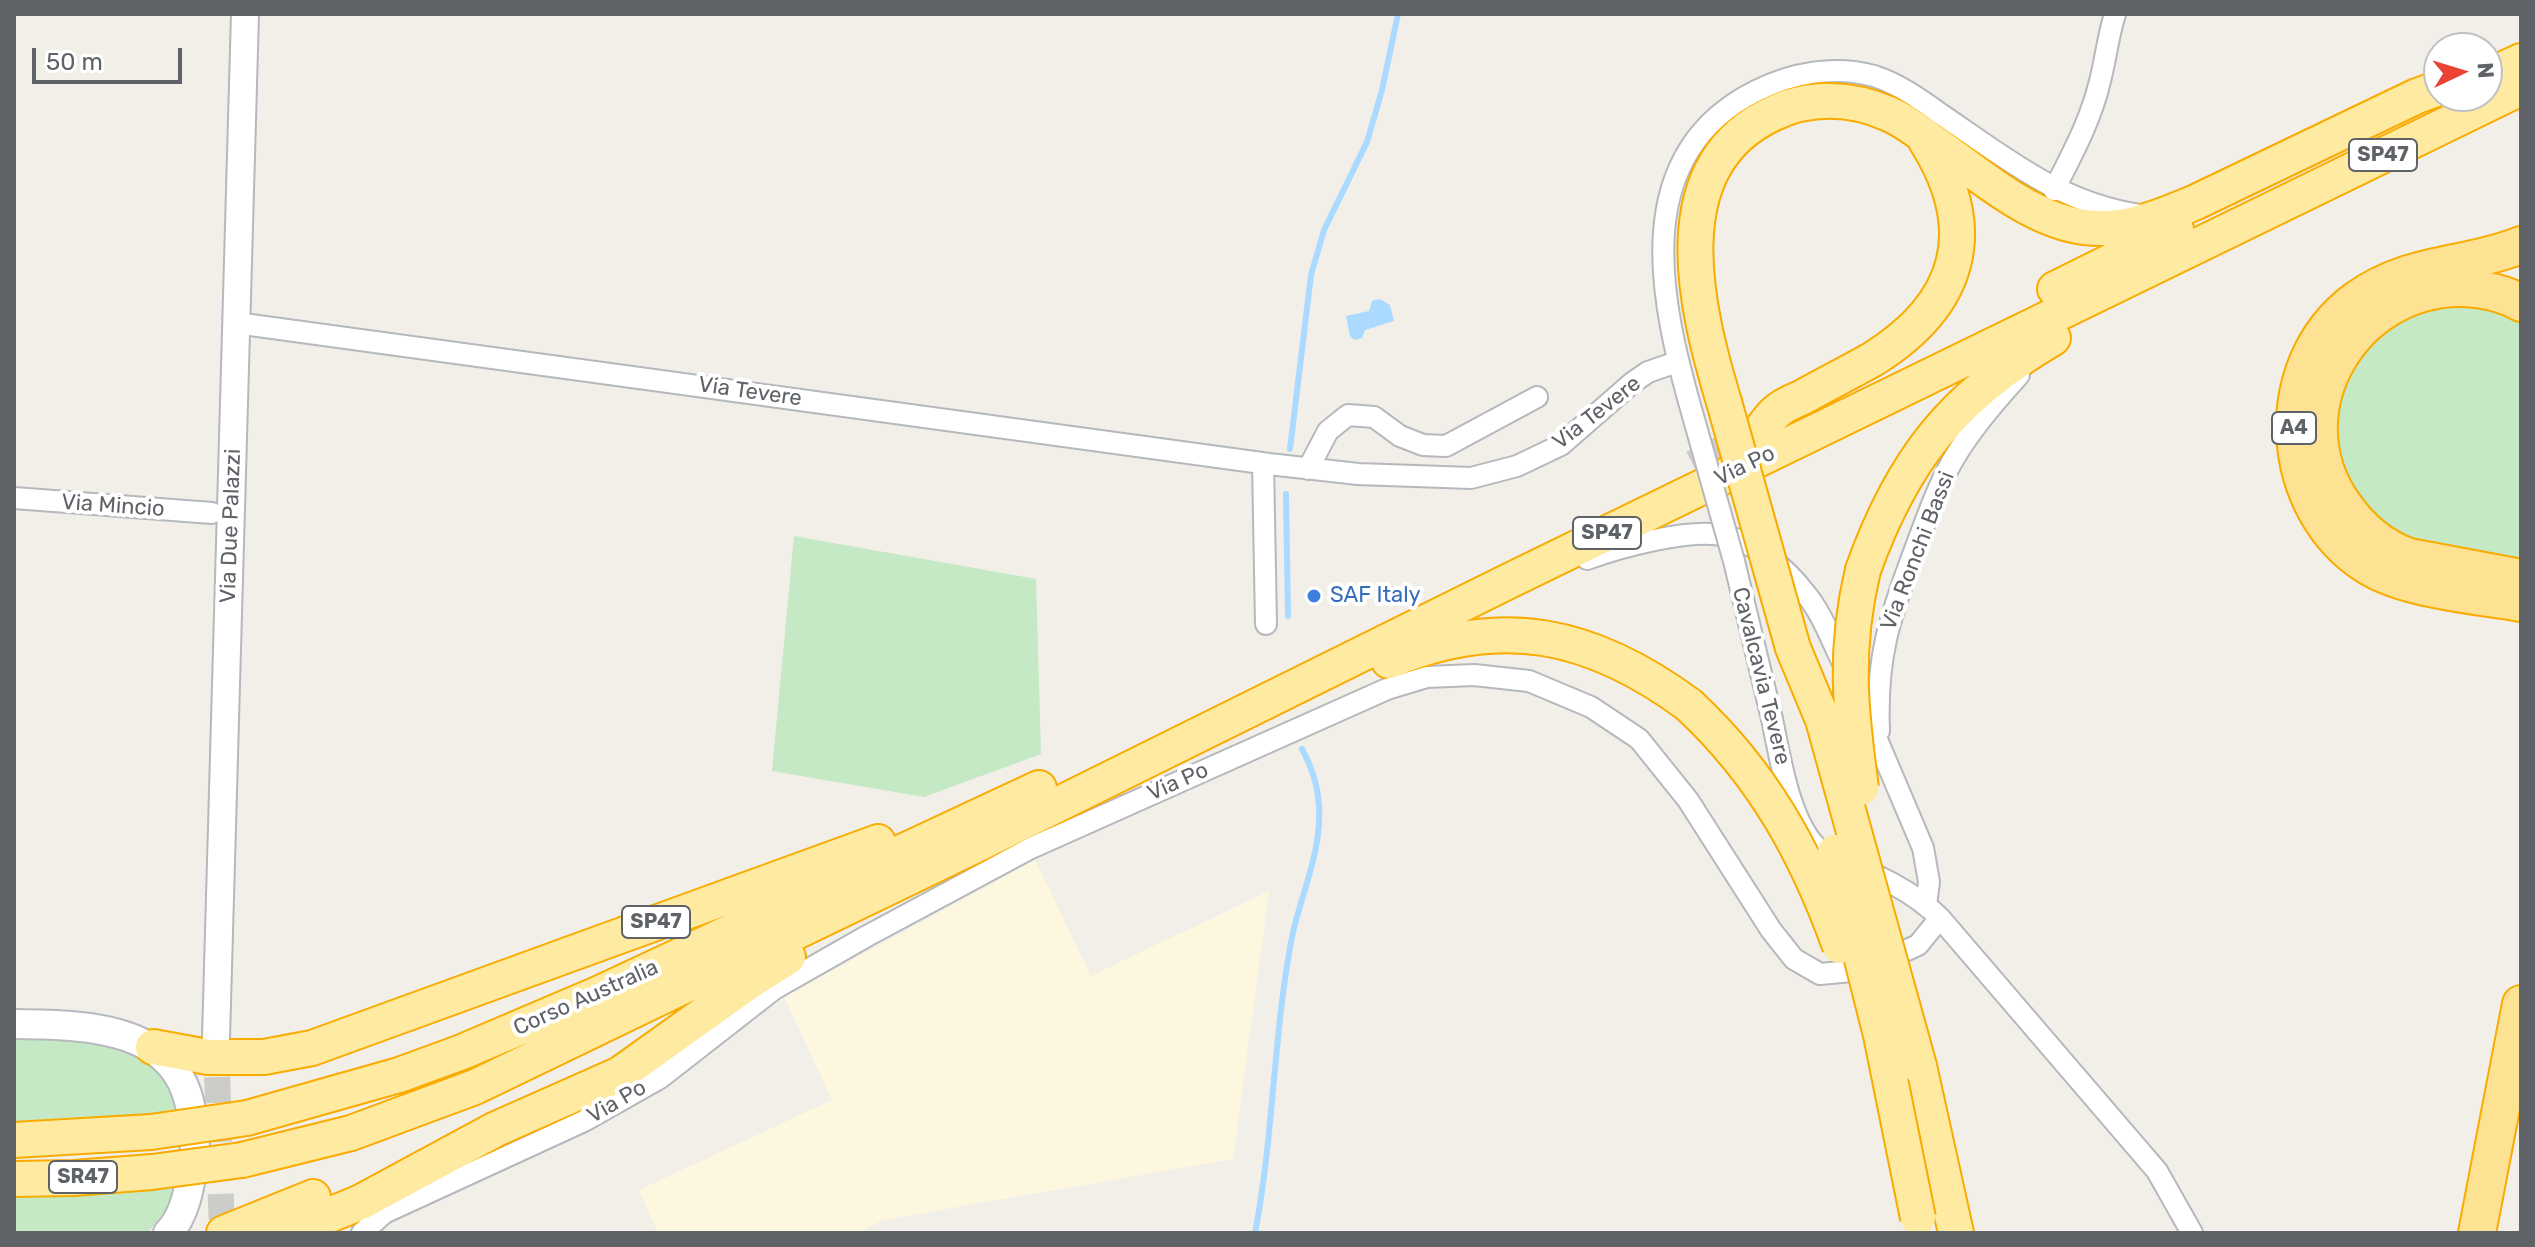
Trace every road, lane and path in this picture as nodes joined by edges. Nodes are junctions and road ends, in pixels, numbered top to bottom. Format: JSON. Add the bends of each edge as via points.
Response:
{"nodes":[{"id":1,"x":245,"y":14,"type":"edge"},
{"id":2,"x":2115,"y":14,"type":"edge"},
{"id":3,"x":2521,"y":88,"type":"edge"},
{"id":4,"x":2423,"y":94,"type":"edge"},
{"id":5,"x":2423,"y":109,"type":"edge"},
{"id":6,"x":1922,"y":134,"type":"junction"},
{"id":7,"x":2054,"y":190,"type":"junction"},
{"id":8,"x":2160,"y":217,"type":"junction"},
{"id":9,"x":2246,"y":223,"type":"junction"},
{"id":10,"x":2521,"y":245,"type":"edge"},
{"id":11,"x":2521,"y":303,"type":"edge"},
{"id":12,"x":236,"y":323,"type":"junction"},
{"id":13,"x":2048,"y":341,"type":"junction"},
{"id":14,"x":1677,"y":362,"type":"junction"},
{"id":15,"x":1537,"y":397,"type":"dead end"},
{"id":16,"x":1263,"y":463,"type":"junction"},
{"id":17,"x":1694,"y":467,"type":"tunnel mouth"},
{"id":18,"x":1308,"y":469,"type":"junction"},
{"id":19,"x":14,"y":498,"type":"edge"},
{"id":20,"x":212,"y":513,"type":"dead end"},
{"id":21,"x":2521,"y":578,"type":"edge"},
{"id":22,"x":1511,"y":580,"type":"junction"},
{"id":23,"x":2521,"y":603,"type":"edge"},
{"id":24,"x":1266,"y":624,"type":"dead end"},
{"id":25,"x":1794,"y":651,"type":"junction"},
{"id":26,"x":1879,"y":747,"type":"junction"},
{"id":27,"x":1169,"y":749,"type":"junction"},
{"id":28,"x":1049,"y":784,"type":"junction"},
{"id":29,"x":970,"y":848,"type":"junction"},
{"id":30,"x":1933,"y":912,"type":"junction"},
{"id":31,"x":2521,"y":1004,"type":"edge"},
{"id":32,"x":14,"y":1024,"type":"edge"},
{"id":33,"x":216,"y":1038,"type":"tunnel mouth"},
{"id":34,"x":153,"y":1047,"type":"junction"},
{"id":35,"x":1919,"y":1066,"type":"junction"},
{"id":36,"x":496,"y":1129,"type":"junction"},
{"id":37,"x":151,"y":1132,"type":"joint"},
{"id":38,"x":14,"y":1140,"type":"edge"},
{"id":39,"x":152,"y":1172,"type":"joint"},
{"id":40,"x":14,"y":1179,"type":"edge"},
{"id":41,"x":1919,"y":1226,"type":"edge"},
{"id":42,"x":168,"y":1233,"type":"edge"},
{"id":43,"x":224,"y":1233,"type":"edge"},
{"id":44,"x":286,"y":1233,"type":"edge"},
{"id":45,"x":362,"y":1233,"type":"edge"},
{"id":46,"x":1956,"y":1233,"type":"edge"},
{"id":47,"x":2192,"y":1233,"type":"edge"},
{"id":48,"x":2477,"y":1233,"type":"edge"}],
"edges":[{"from":1,"to":12,"type":"street","name":"Via Due Palazzi"},
{"from":2,"to":7,"type":"street","via":[[2084,131]]},
{"from":3,"to":9,"type":"highway","name":"Via Po","number":"SP47"},
{"from":4,"to":8,"type":"highway"},
{"from":5,"to":6,"type":"highway","name":"Via Po","number":"SP47","via":[[1757,435],[1777,411],[1892,347],[1916,327],[1942,291],[1957,251],[1955,208],[1949,183]]},
{"from":6,"to":8,"type":"highway","via":[[2027,207],[2057,221],[2118,229]]},
{"from":6,"to":25,"type":"highway","bridge":true,"via":[[1865,105],[1794,105],[1741,134],[1724,152],[1701,198],[1695,241],[1703,317]]},
{"from":7,"to":8,"type":"street","via":[[2089,204]]},
{"from":7,"to":14,"type":"street","via":[[1905,90],[1874,76],[1822,71],[1773,83],[1745,97],[1701,133],[1675,177],[1667,205],[1662,272]]},
{"from":9,"to":13,"type":"highway"},
{"from":9,"to":22,"type":"highway","name":"Via Po","number":"SP47"},
{"from":10,"to":23,"type":"highway","number":"A4","via":[[2407,272],[2353,302],[2311,356],[2294,427],[2304,486],[2325,524],[2353,555],[2404,582]]},
{"from":11,"to":21,"type":"highway","via":[[2469,288],[2442,288],[2401,301],[2365,325],[2337,358],[2324,386],[2319,419],[2325,470],[2355,521],[2373,538],[2409,557]]},
{"from":12,"to":16,"type":"street","name":"Via Tevere"},
{"from":12,"to":33,"type":"street","name":"Via Due Palazzi"},
{"from":13,"to":26,"type":"street","name":"Via Ronchi Bassi","via":[[1962,445],[1933,504],[1882,649]]},
{"from":13,"to":35,"type":"highway","bridge":true,"via":[[1959,406],[1906,472],[1863,570],[1849,646],[1862,798]]},
{"from":14,"to":18,"type":"street","name":"Via Tevere","via":[[1640,378],[1561,445],[1517,466],[1471,478]]},
{"from":14,"to":30,"type":"street","name":"Cavalcavia Tevere","bridge":true,"via":[[1734,561],[1796,813],[1821,851],[1897,886]]},
{"from":15,"to":18,"type":"street","via":[[1446,446],[1423,445],[1374,417],[1348,415],[1328,431]]},
{"from":16,"to":18,"type":"street","name":"Via Tevere"},
{"from":16,"to":24,"type":"street"},
{"from":17,"to":28,"type":"highway","name":"Via Po","number":"SP47"},
{"from":19,"to":20,"type":"street","name":"Via Mincio"},
{"from":22,"to":26,"type":"street","name":"Via Ronchi Bassi","via":[[1675,537],[1724,535],[1754,547],[1807,595]]},
{"from":22,"to":27,"type":"highway","name":"Via Po","number":"SP47"},
{"from":25,"to":35,"type":"highway","bridge":true,"via":[[1823,720]]},
{"from":25,"to":41,"type":"highway","bridge":true,"via":[[1803,725],[1881,1035]]},
{"from":26,"to":30,"type":"street","name":"Via Ronchi Bassi","via":[[1923,848]]},
{"from":27,"to":29,"type":"highway","name":"Via Po","number":"SP47"},
{"from":27,"to":41,"type":"highway","bridge":true,"via":[[1413,650],[1466,638],[1521,636],[1585,646],[1623,662],[1689,705],[1716,730],[1785,822],[1858,995]]},
{"from":28,"to":34,"type":"highway","number":"SP47","via":[[312,1048],[264,1057],[208,1057]]},
{"from":28,"to":37,"type":"highway","name":"Corso Australia","number":"SP47","bridge":true,"via":[[462,1052],[247,1118]]},
{"from":29,"to":36,"type":"highway","number":"SP47","via":[[753,979],[620,1074]]},
{"from":29,"to":39,"type":"highway","name":"Corso Australia","number":"SP47","bridge":true,"via":[[475,1087],[351,1133],[242,1160]]},
{"from":30,"to":45,"type":"street","name":"Via Po","via":[[1918,945],[1863,970],[1820,974],[1794,959],[1771,930],[1688,800],[1639,739],[1591,707],[1529,681],[1427,677],[1387,689],[1017,855],[774,989],[660,1078],[622,1100],[384,1213]]},
{"from":30,"to":47,"type":"street","via":[[2157,1171]]},
{"from":31,"to":48,"type":"highway"},
{"from":32,"to":34,"type":"main road","via":[[79,1025]]},
{"from":34,"to":42,"type":"main road","via":[[177,1070],[190,1101],[196,1145],[189,1192]]},
{"from":35,"to":46,"type":"highway"},
{"from":36,"to":43,"type":"highway","number":"SP47"},
{"from":36,"to":44,"type":"highway","number":"SP47","via":[[361,1202]]},
{"from":37,"to":38,"type":"highway","name":"Corso Australia","number":"SR47"},
{"from":39,"to":40,"type":"highway","name":"Corso Australia","number":"SR47"}]}
